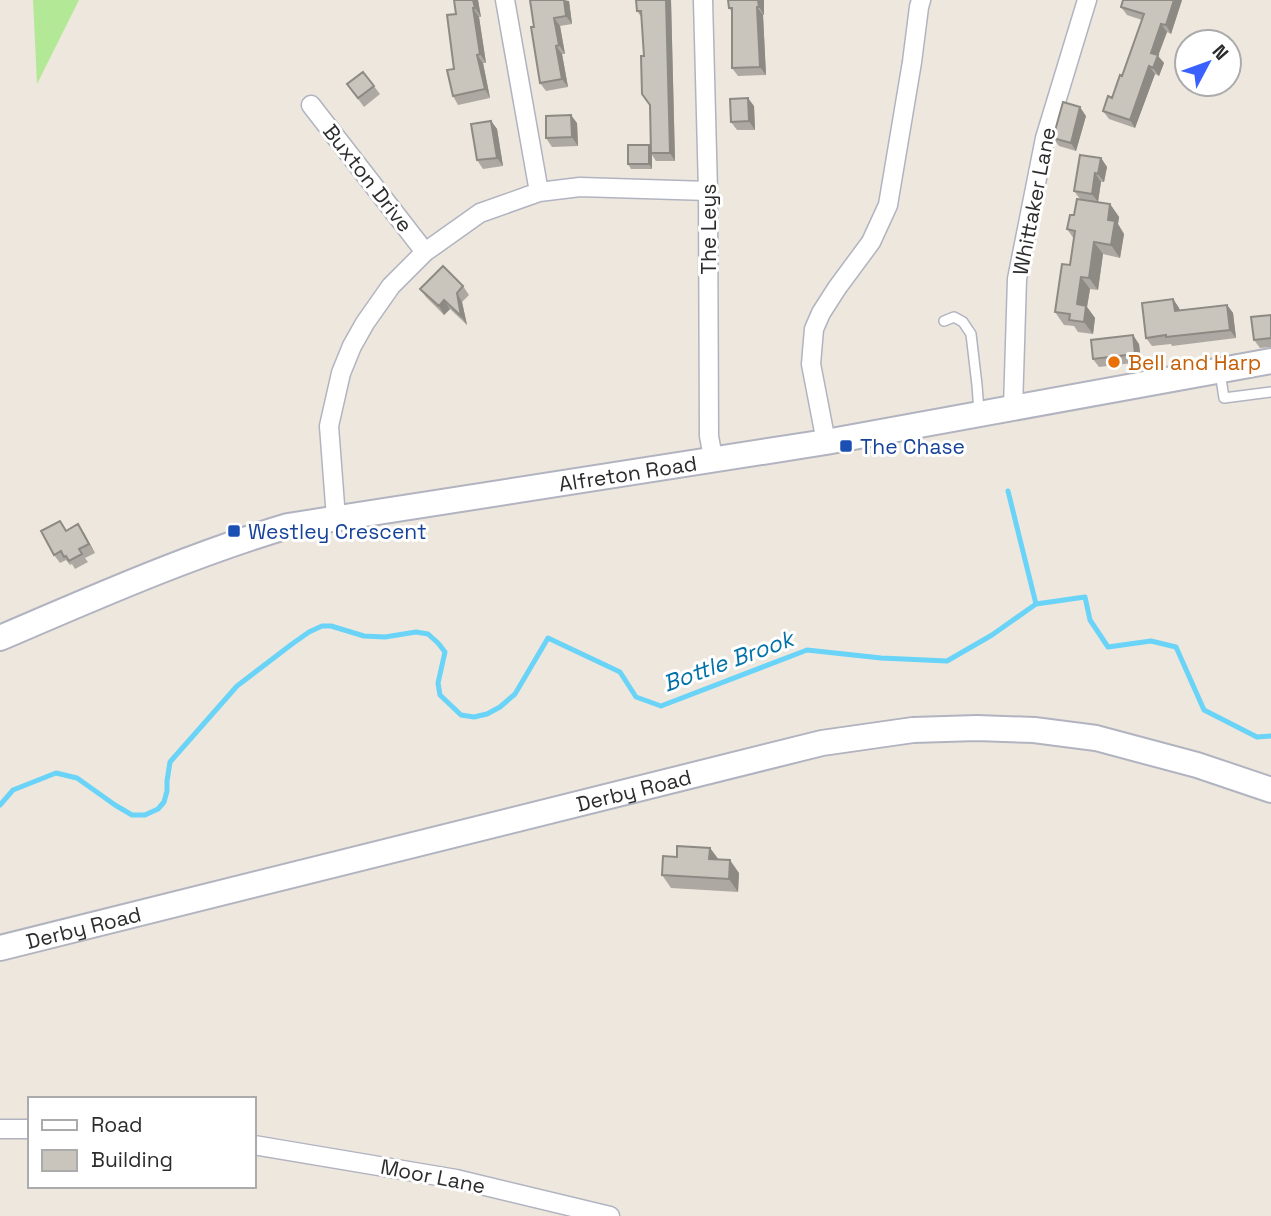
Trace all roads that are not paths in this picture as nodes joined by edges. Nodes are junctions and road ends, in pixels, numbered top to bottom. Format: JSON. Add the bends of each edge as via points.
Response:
{"nodes":[{"id":1,"x":505,"y":0,"type":"edge"},
{"id":2,"x":704,"y":0,"type":"edge"},
{"id":3,"x":921,"y":0,"type":"edge"},
{"id":4,"x":1087,"y":0,"type":"edge"},
{"id":5,"x":311,"y":105,"type":"dead end"},
{"id":6,"x":708,"y":191,"type":"junction"},
{"id":7,"x":539,"y":192,"type":"junction"},
{"id":8,"x":425,"y":252,"type":"junction"},
{"id":9,"x":944,"y":321,"type":"dead end"},
{"id":10,"x":1271,"y":361,"type":"edge"},
{"id":11,"x":1220,"y":370,"type":"junction"},
{"id":12,"x":1271,"y":392,"type":"edge"},
{"id":13,"x":1013,"y":408,"type":"junction"},
{"id":14,"x":979,"y":414,"type":"junction"},
{"id":15,"x":826,"y":442,"type":"junction"},
{"id":16,"x":713,"y":458,"type":"junction"},
{"id":17,"x":336,"y":518,"type":"junction"},
{"id":18,"x":0,"y":638,"type":"edge"},
{"id":19,"x":1271,"y":790,"type":"edge"},
{"id":20,"x":0,"y":948,"type":"edge"},
{"id":21,"x":0,"y":1129,"type":"edge"},
{"id":22,"x":28,"y":1129,"type":"edge"},
{"id":23,"x":256,"y":1145,"type":"edge"},
{"id":24,"x":610,"y":1216,"type":"edge"}],
"edges":[{"from":1,"to":7,"type":"street"},
{"from":2,"to":6,"type":"street","name":"The Leys"},
{"from":3,"to":15,"type":"street","via":[[888,205],[871,242],[837,288],[814,330],[811,364]]},
{"from":4,"to":13,"type":"street","name":"Whittaker Lane","via":[[1045,138],[1017,279]]},
{"from":5,"to":8,"type":"street","name":"Buxton Drive"},
{"from":6,"to":7,"type":"street","via":[[580,187]]},
{"from":6,"to":16,"type":"street","name":"The Leys","via":[[709,436]]},
{"from":7,"to":8,"type":"street","via":[[480,213]]},
{"from":8,"to":17,"type":"street","via":[[391,286],[365,323],[341,373],[329,426]]},
{"from":9,"to":14,"type":"lane","via":[[954,317],[971,334]]},
{"from":10,"to":11,"type":"street","name":"Alfreton Road"},
{"from":11,"to":12,"type":"lane","via":[[1224,398]]},
{"from":11,"to":13,"type":"street","name":"Alfreton Road"},
{"from":13,"to":14,"type":"street","name":"Alfreton Road"},
{"from":14,"to":15,"type":"street","name":"Alfreton Road"},
{"from":15,"to":16,"type":"street","name":"Alfreton Road"},
{"from":16,"to":17,"type":"street","name":"Alfreton Road"},
{"from":17,"to":18,"type":"street","name":"Alfreton Road","via":[[228,544]]},
{"from":19,"to":20,"type":"street","name":"Derby Road","via":[[1096,738],[1034,730],[913,730],[822,743]]},
{"from":21,"to":22,"type":"street"},
{"from":23,"to":24,"type":"street","name":"Moor Lane","via":[[456,1179]]}]}
